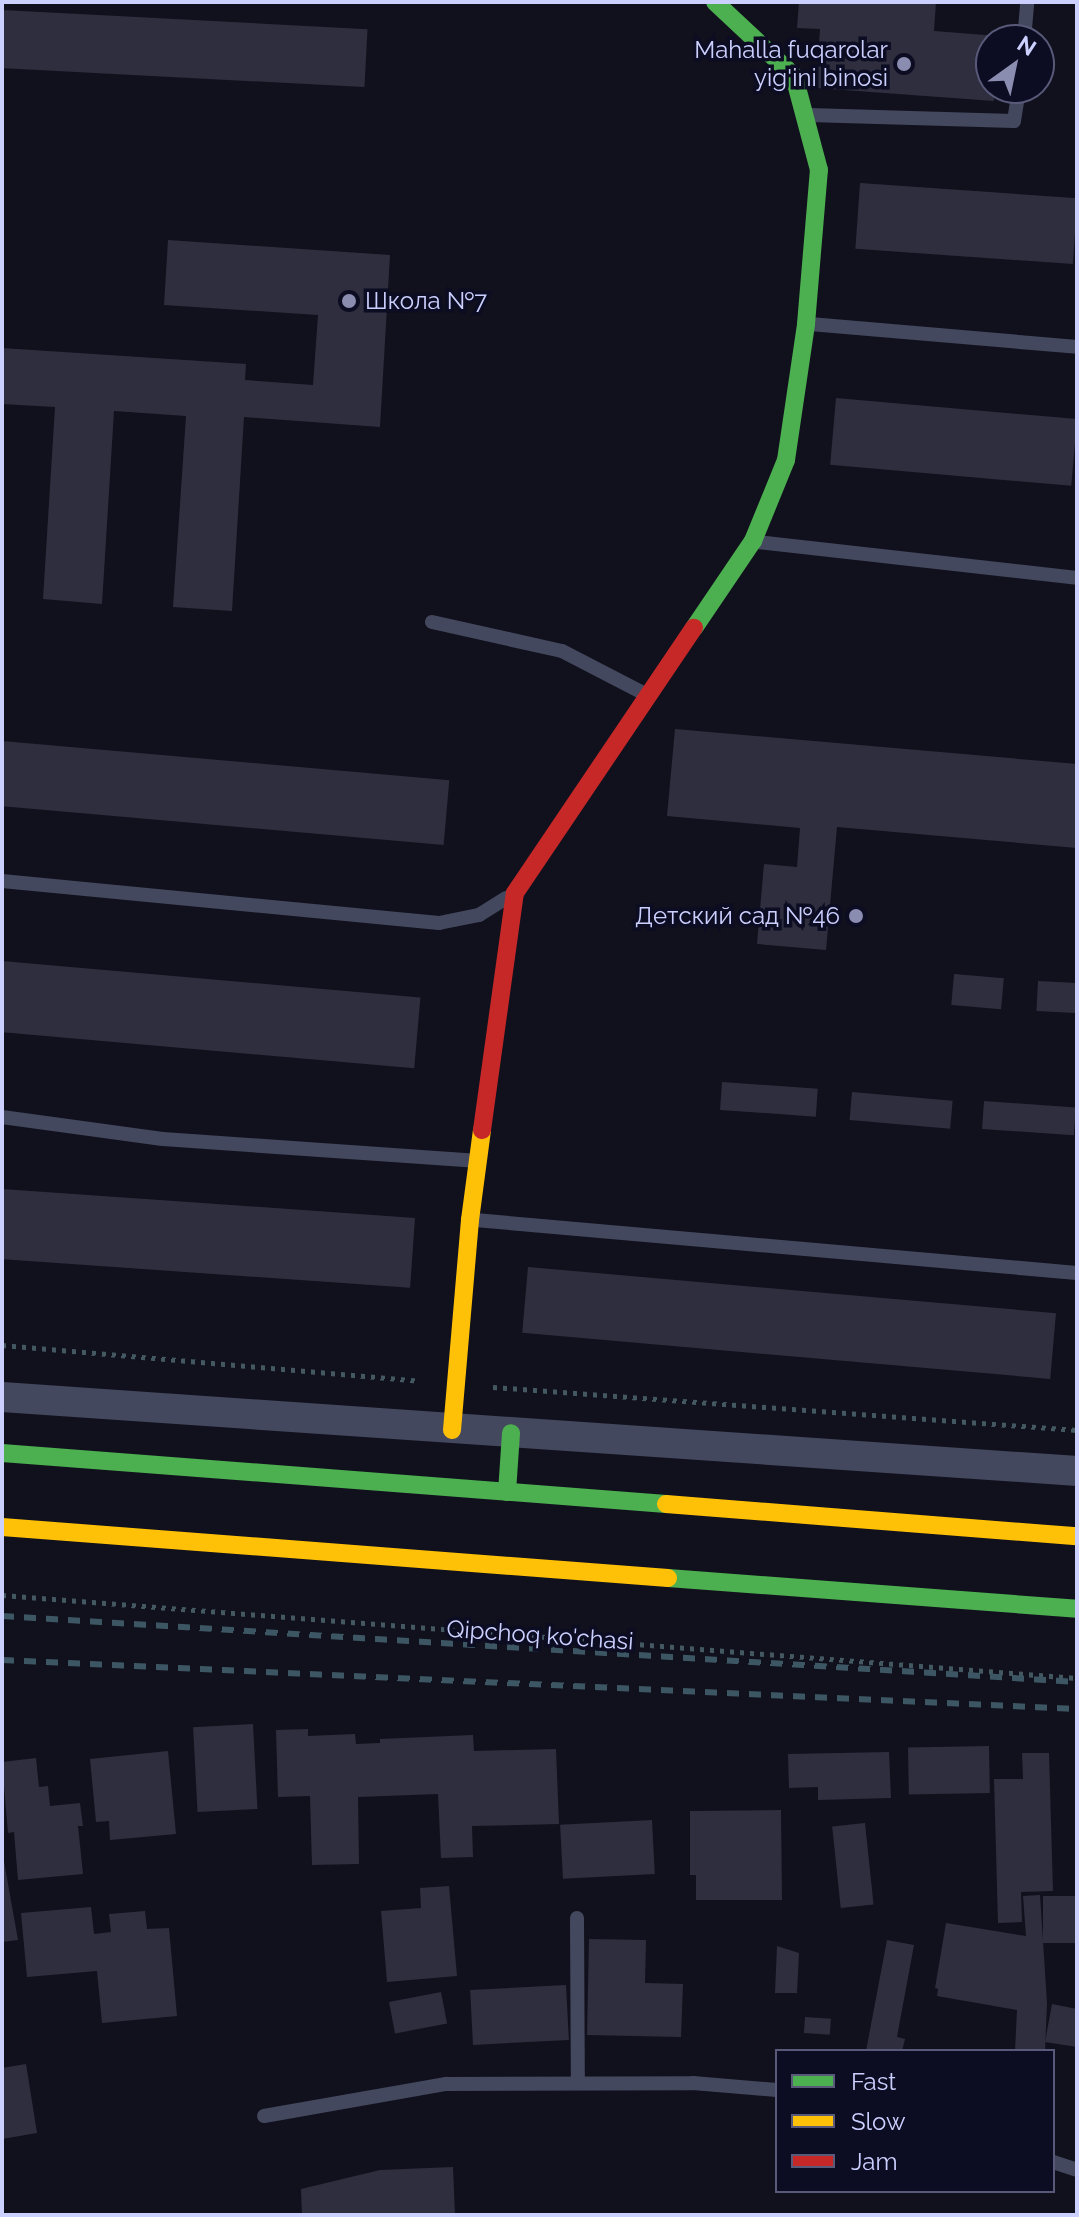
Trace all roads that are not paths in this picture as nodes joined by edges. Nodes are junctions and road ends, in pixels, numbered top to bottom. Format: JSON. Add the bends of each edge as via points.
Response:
{"nodes":[{"id":1,"x":715,"y":2,"type":"edge"},
{"id":2,"x":1027,"y":2,"type":"edge"},
{"id":3,"x":1025,"y":24,"type":"edge"},
{"id":4,"x":1017,"y":104,"type":"edge"},
{"id":5,"x":805,"y":115,"type":"junction"},
{"id":6,"x":806,"y":324,"type":"junction"},
{"id":7,"x":1077,"y":347,"type":"edge"},
{"id":8,"x":753,"y":541,"type":"junction"},
{"id":9,"x":1077,"y":578,"type":"edge"},
{"id":10,"x":432,"y":622,"type":"dead end"},
{"id":11,"x":649,"y":696,"type":"junction"},
{"id":12,"x":2,"y":881,"type":"edge"},
{"id":13,"x":515,"y":893,"type":"junction"},
{"id":14,"x":2,"y":1117,"type":"edge"},
{"id":15,"x":478,"y":1161,"type":"junction"},
{"id":16,"x":470,"y":1220,"type":"junction"},
{"id":17,"x":1077,"y":1273,"type":"edge"},
{"id":18,"x":2,"y":1397,"type":"edge"},
{"id":19,"x":452,"y":1430,"type":"junction"},
{"id":20,"x":511,"y":1433,"type":"junction"},
{"id":21,"x":2,"y":1453,"type":"edge"},
{"id":22,"x":1077,"y":1471,"type":"edge"},
{"id":23,"x":507,"y":1492,"type":"junction"},
{"id":24,"x":2,"y":1527,"type":"edge"},
{"id":25,"x":1077,"y":1536,"type":"edge"},
{"id":26,"x":1077,"y":1609,"type":"edge"},
{"id":27,"x":577,"y":1918,"type":"dead end"},
{"id":28,"x":578,"y":2083,"type":"junction"},
{"id":29,"x":775,"y":2090,"type":"edge"},
{"id":30,"x":264,"y":2116,"type":"dead end"},
{"id":31,"x":1055,"y":2163,"type":"edge"},
{"id":32,"x":1077,"y":2170,"type":"edge"}],
"edges":[{"from":1,"to":5,"type":"main road","via":[[794,76]]},
{"from":2,"to":3,"type":"lane"},
{"from":4,"to":5,"type":"lane","via":[[1014,121]]},
{"from":5,"to":6,"type":"main road","via":[[819,170]]},
{"from":6,"to":7,"type":"lane"},
{"from":6,"to":8,"type":"main road","via":[[786,460]]},
{"from":8,"to":9,"type":"lane"},
{"from":8,"to":11,"type":"main road"},
{"from":10,"to":11,"type":"lane","via":[[562,651]]},
{"from":11,"to":13,"type":"main road"},
{"from":12,"to":13,"type":"lane","via":[[439,923],[479,915]]},
{"from":13,"to":15,"type":"main road"},
{"from":14,"to":15,"type":"lane","via":[[163,1139]]},
{"from":15,"to":16,"type":"main road"},
{"from":16,"to":17,"type":"lane"},
{"from":16,"to":19,"type":"main road"},
{"from":18,"to":19,"type":"street"},
{"from":19,"to":20,"type":"street"},
{"from":20,"to":22,"type":"street"},
{"from":20,"to":23,"type":"main road"},
{"from":21,"to":23,"type":"main road"},
{"from":23,"to":25,"type":"main road"},
{"from":24,"to":26,"type":"main road"},
{"from":27,"to":28,"type":"lane"},
{"from":28,"to":29,"type":"lane"},
{"from":28,"to":30,"type":"lane","via":[[446,2084]]},
{"from":31,"to":32,"type":"lane"}]}
